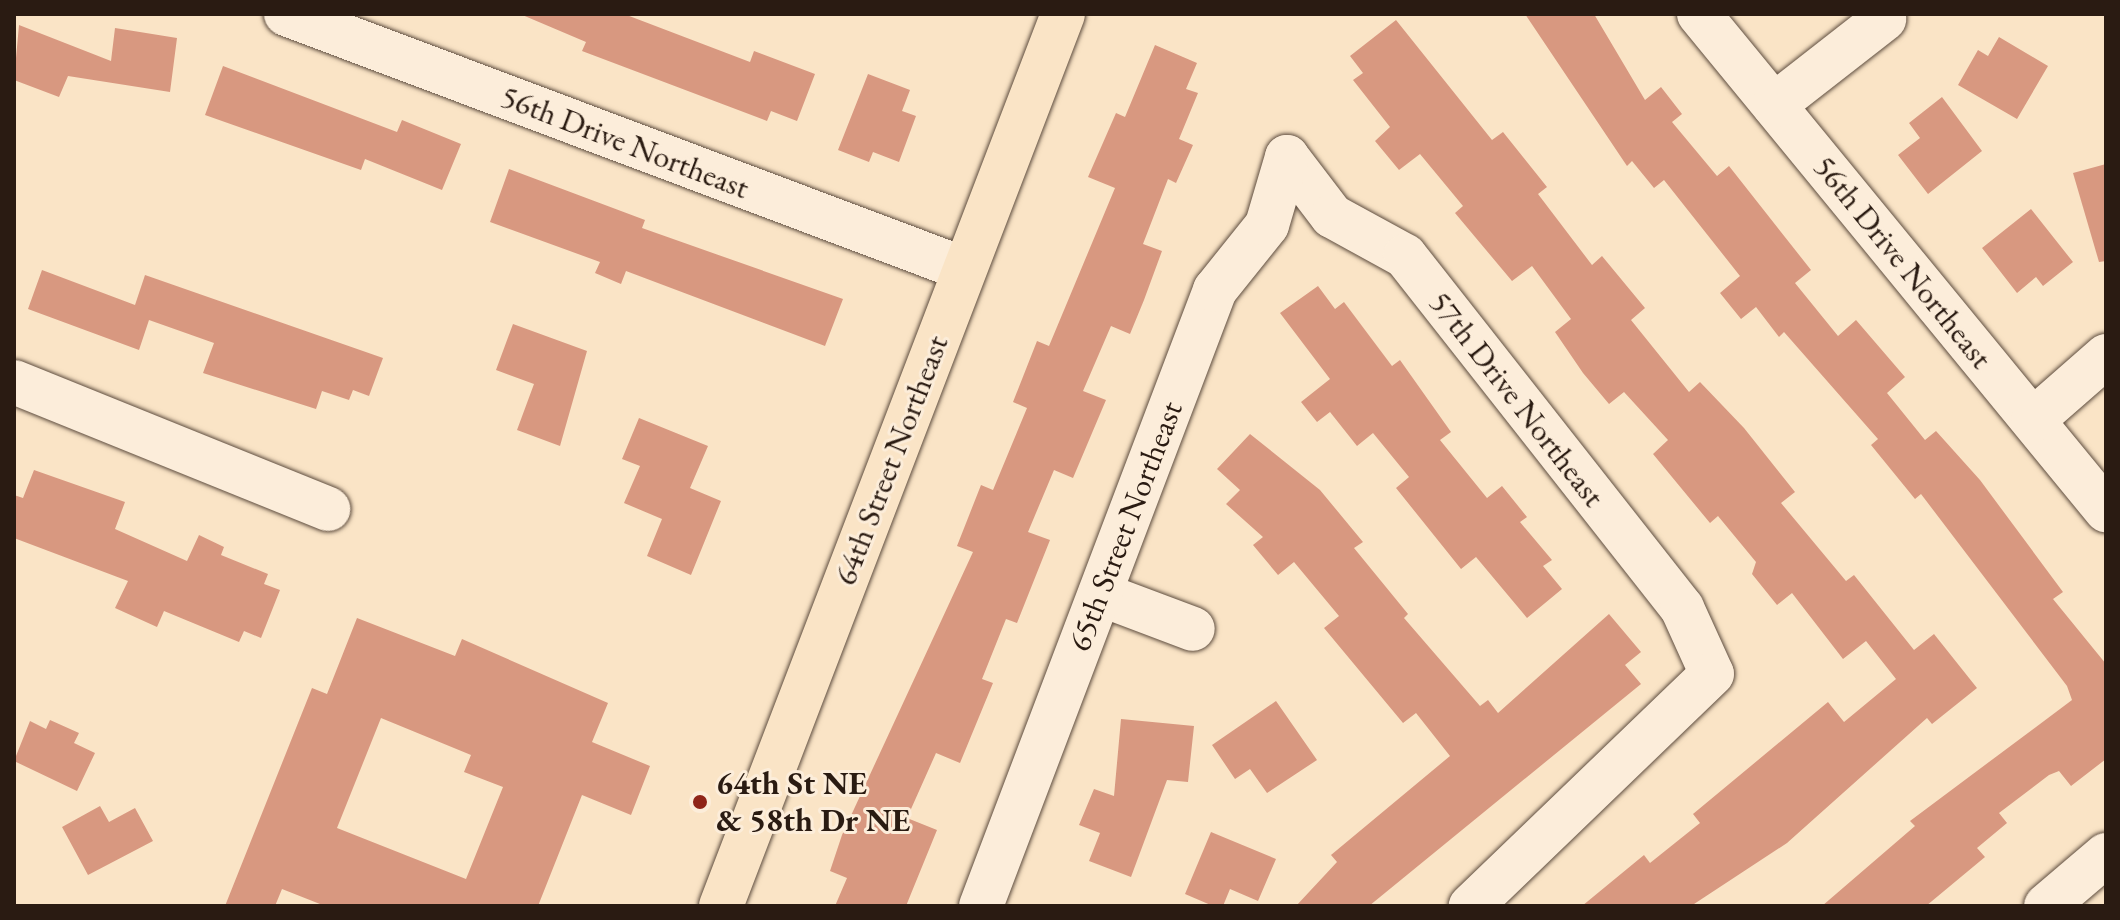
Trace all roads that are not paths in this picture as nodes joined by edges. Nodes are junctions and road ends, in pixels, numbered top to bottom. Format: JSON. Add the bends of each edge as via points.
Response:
{"nodes":[{"id":1,"x":286,"y":14,"type":"edge"},
{"id":2,"x":1063,"y":14,"type":"edge"},
{"id":3,"x":1699,"y":14,"type":"edge"},
{"id":4,"x":1884,"y":19,"type":"dead end"},
{"id":5,"x":1774,"y":105,"type":"junction"},
{"id":6,"x":1287,"y":157,"type":"joint"},
{"id":7,"x":964,"y":269,"type":"junction"},
{"id":8,"x":2106,"y":356,"type":"edge"},
{"id":9,"x":14,"y":382,"type":"edge"},
{"id":10,"x":2033,"y":420,"type":"junction"},
{"id":11,"x":328,"y":509,"type":"dead end"},
{"id":12,"x":2106,"y":510,"type":"edge"},
{"id":13,"x":1100,"y":594,"type":"junction"},
{"id":14,"x":1193,"y":629,"type":"dead end"},
{"id":15,"x":2106,"y":855,"type":"edge"},
{"id":16,"x":2068,"y":900,"type":"edge"},
{"id":17,"x":995,"y":902,"type":"edge"},
{"id":18,"x":721,"y":906,"type":"edge"},
{"id":19,"x":1471,"y":906,"type":"edge"}],
"edges":[{"from":1,"to":7,"type":"street","name":"56th Drive Northeast"},
{"from":2,"to":7,"type":"main road","name":"64th Street Northeast"},
{"from":3,"to":5,"type":"street","name":"56th Drive Northeast"},
{"from":4,"to":5,"type":"street"},
{"from":5,"to":10,"type":"street","name":"56th Drive Northeast"},
{"from":6,"to":13,"type":"street","name":"65th Street Northeast","via":[[1267,225],[1215,290]]},
{"from":6,"to":19,"type":"street","name":"57th Drive Northeast","via":[[1332,216],[1405,256],[1682,608],[1712,674]]},
{"from":7,"to":18,"type":"main road","name":"64th Street Northeast"},
{"from":8,"to":10,"type":"street"},
{"from":9,"to":11,"type":"street"},
{"from":10,"to":12,"type":"street","name":"56th Drive Northeast"},
{"from":13,"to":14,"type":"street"},
{"from":13,"to":17,"type":"street","name":"65th Street Northeast"},
{"from":15,"to":16,"type":"street"}]}
